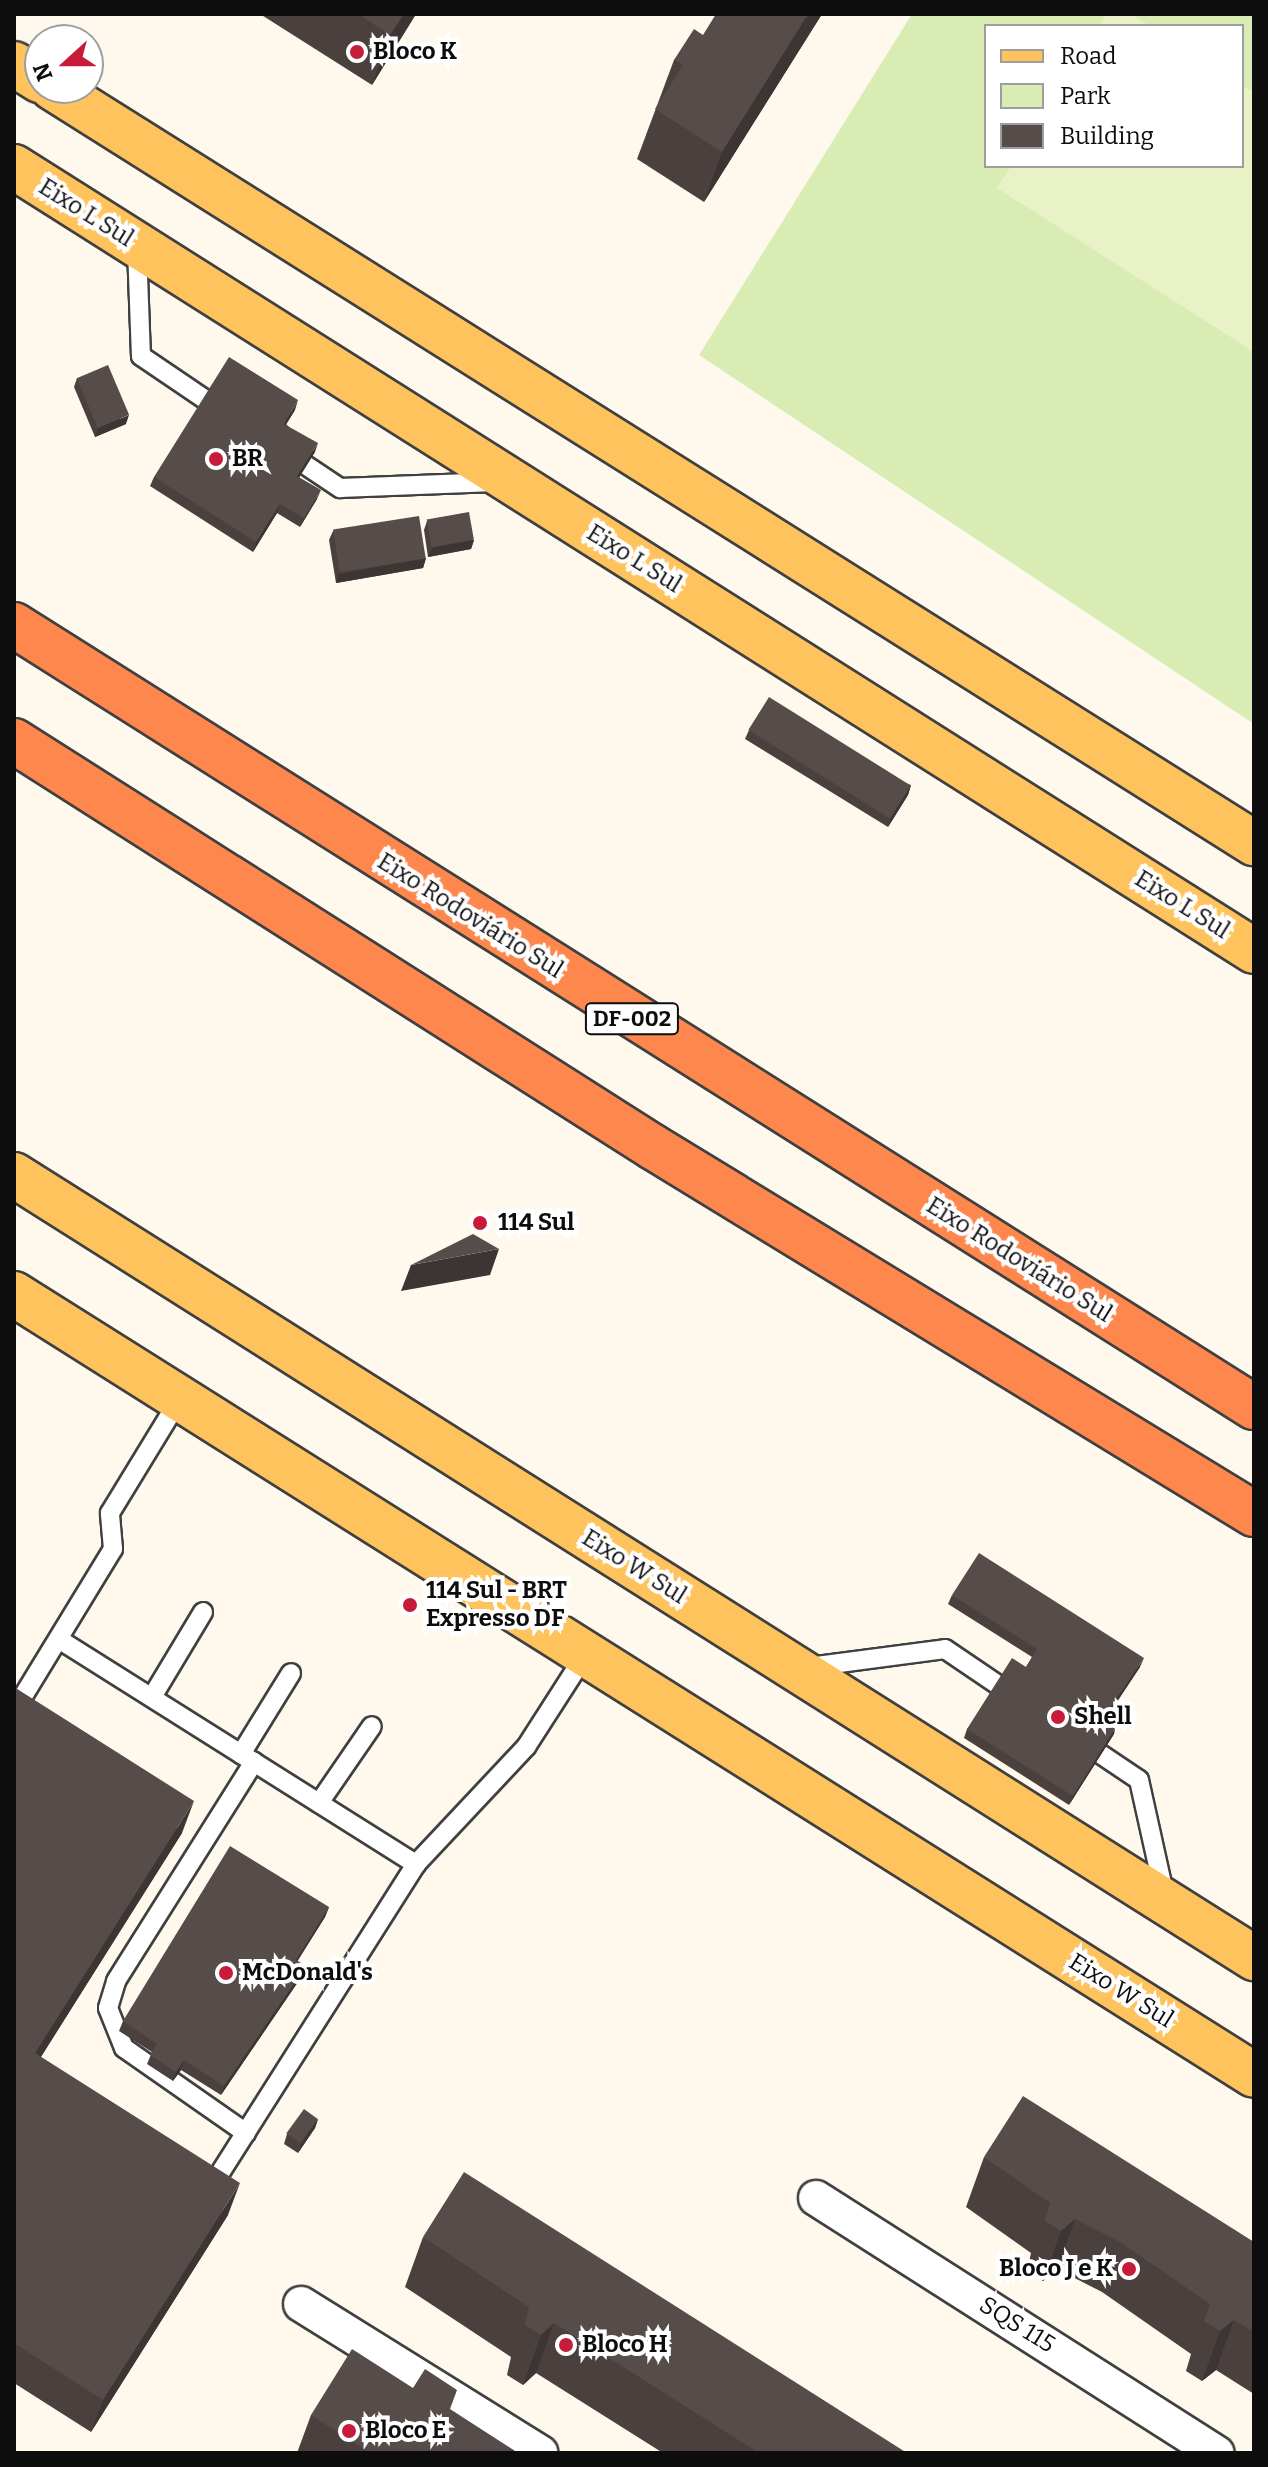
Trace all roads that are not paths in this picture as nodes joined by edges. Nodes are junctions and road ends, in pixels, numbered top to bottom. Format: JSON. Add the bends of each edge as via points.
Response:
{"nodes":[{"id":1,"x":78,"y":104,"type":"edge"},
{"id":2,"x":14,"y":167,"type":"edge"},
{"id":3,"x":137,"y":245,"type":"junction"},
{"id":4,"x":209,"y":402,"type":"edge"},
{"id":5,"x":292,"y":456,"type":"edge"},
{"id":6,"x":512,"y":482,"type":"junction"},
{"id":7,"x":14,"y":625,"type":"edge"},
{"id":8,"x":14,"y":741,"type":"edge"},
{"id":9,"x":1254,"y":843,"type":"edge"},
{"id":10,"x":1254,"y":951,"type":"edge"},
{"id":11,"x":14,"y":1175,"type":"edge"},
{"id":12,"x":14,"y":1294,"type":"edge"},
{"id":13,"x":179,"y":1400,"type":"junction"},
{"id":14,"x":1254,"y":1407,"type":"edge"},
{"id":15,"x":1254,"y":1514,"type":"edge"},
{"id":16,"x":203,"y":1612,"type":"dead end"},
{"id":17,"x":60,"y":1640,"type":"junction"},
{"id":18,"x":585,"y":1655,"type":"junction"},
{"id":19,"x":795,"y":1669,"type":"junction"},
{"id":20,"x":291,"y":1673,"type":"dead end"},
{"id":21,"x":152,"y":1697,"type":"junction"},
{"id":22,"x":1035,"y":1710,"type":"edge"},
{"id":23,"x":14,"y":1711,"type":"edge"},
{"id":24,"x":372,"y":1726,"type":"dead end"},
{"id":25,"x":1061,"y":1728,"type":"edge"},
{"id":26,"x":248,"y":1758,"type":"junction"},
{"id":27,"x":319,"y":1803,"type":"junction"},
{"id":28,"x":416,"y":1864,"type":"junction"},
{"id":29,"x":1167,"y":1903,"type":"junction"},
{"id":30,"x":1254,"y":1958,"type":"edge"},
{"id":31,"x":1254,"y":2075,"type":"edge"},
{"id":32,"x":246,"y":2133,"type":"junction"},
{"id":33,"x":816,"y":2198,"type":"dead end"},
{"id":34,"x":194,"y":2215,"type":"edge"},
{"id":35,"x":301,"y":2304,"type":"dead end"},
{"id":36,"x":540,"y":2453,"type":"edge"},
{"id":37,"x":1218,"y":2453,"type":"edge"}],
"edges":[{"from":1,"to":9,"type":"main road"},
{"from":2,"to":3,"type":"main road","name":"Eixo L Sul"},
{"from":3,"to":4,"type":"lane","via":[[141,356]]},
{"from":3,"to":6,"type":"main road","name":"Eixo L Sul"},
{"from":5,"to":6,"type":"lane","via":[[340,488]]},
{"from":6,"to":10,"type":"main road","name":"Eixo L Sul"},
{"from":7,"to":14,"type":"highway","name":"Eixo Rodoviário Sul","number":"DF-002"},
{"from":8,"to":15,"type":"highway","via":[[653,1147]]},
{"from":11,"to":19,"type":"main road","name":"Eixo W Sul"},
{"from":12,"to":13,"type":"main road","name":"Eixo W Sul"},
{"from":13,"to":17,"type":"lane","via":[[110,1513],[113,1549]]},
{"from":13,"to":18,"type":"main road","name":"Eixo W Sul"},
{"from":16,"to":21,"type":"lane"},
{"from":17,"to":21,"type":"lane"},
{"from":17,"to":23,"type":"lane"},
{"from":18,"to":28,"type":"lane","via":[[526,1747]]},
{"from":18,"to":31,"type":"main road","name":"Eixo W Sul"},
{"from":19,"to":22,"type":"lane","via":[[945,1649]]},
{"from":19,"to":29,"type":"main road","name":"Eixo W Sul"},
{"from":20,"to":26,"type":"lane"},
{"from":21,"to":26,"type":"lane"},
{"from":24,"to":27,"type":"lane"},
{"from":25,"to":29,"type":"lane","via":[[1139,1780]]},
{"from":26,"to":27,"type":"lane"},
{"from":26,"to":32,"type":"lane","via":[[116,1981],[108,2008],[124,2048]]},
{"from":27,"to":28,"type":"lane"},
{"from":28,"to":32,"type":"lane"},
{"from":29,"to":30,"type":"main road","name":"Eixo W Sul"},
{"from":32,"to":34,"type":"lane"},
{"from":33,"to":37,"type":"street","name":"SQS 115"},
{"from":35,"to":36,"type":"street"}]}
